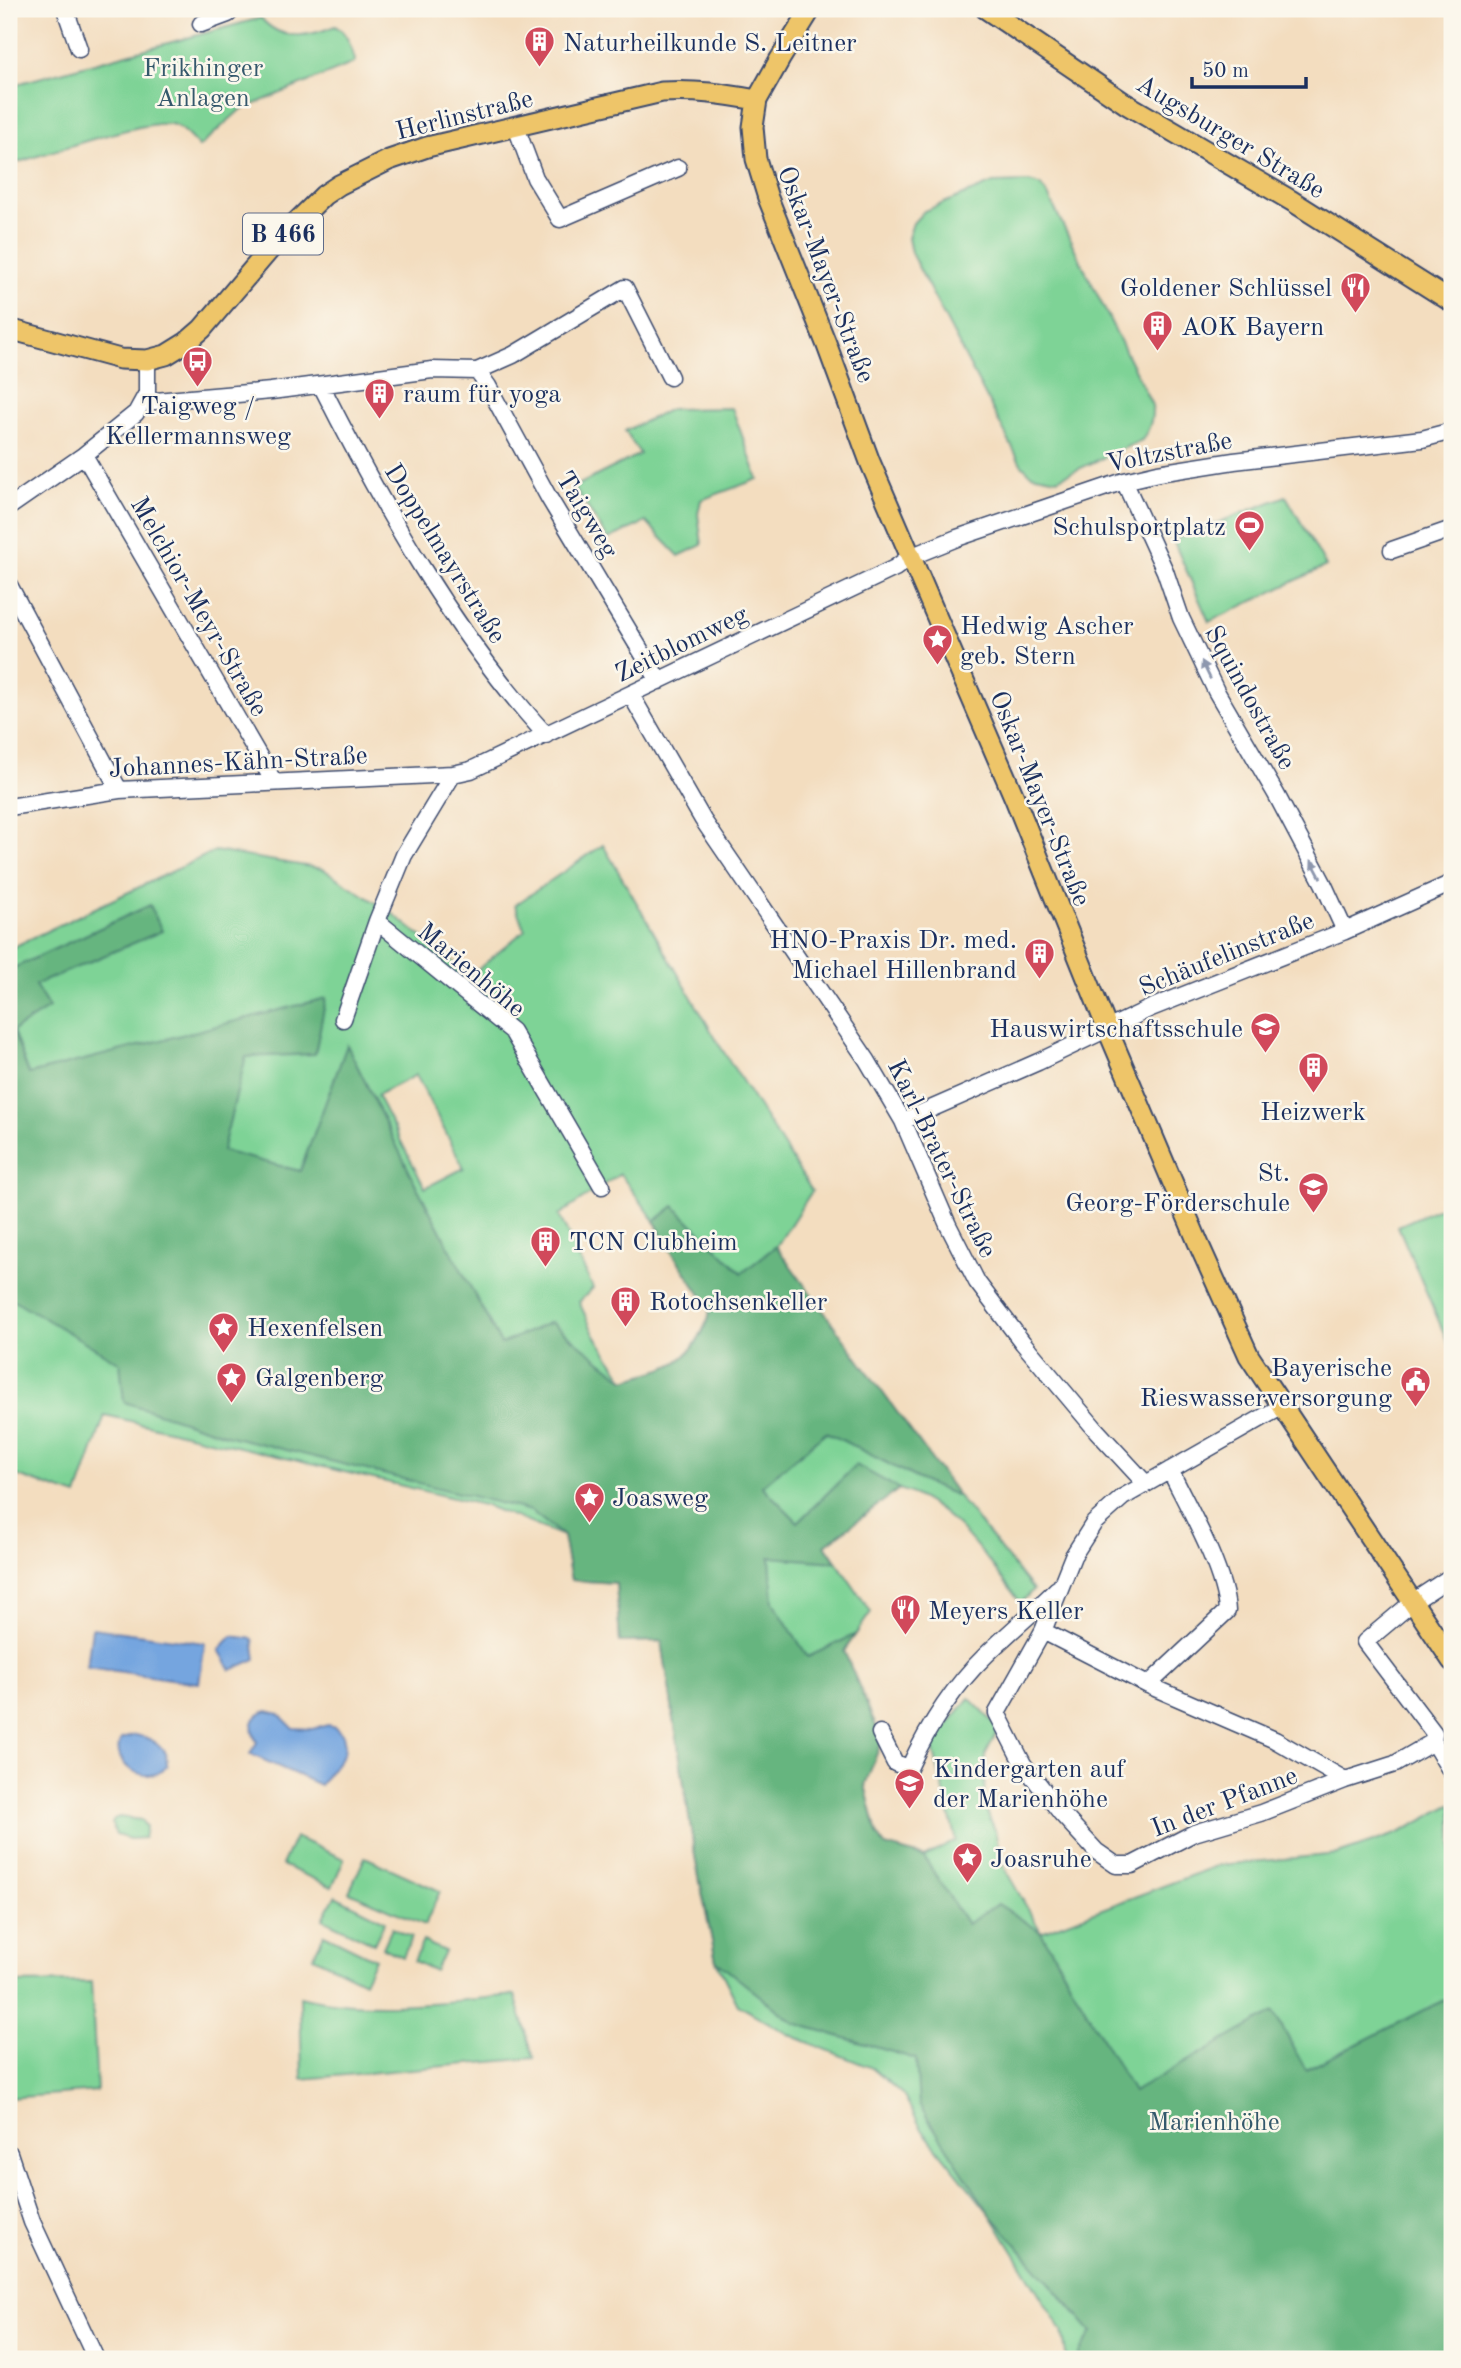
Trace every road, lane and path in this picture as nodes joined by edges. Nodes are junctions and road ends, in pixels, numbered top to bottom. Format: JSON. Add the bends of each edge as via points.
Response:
{"nodes":[{"id":1,"x":65,"y":9,"type":"edge"},
{"id":2,"x":233,"y":9,"type":"edge"},
{"id":3,"x":811,"y":9,"type":"edge"},
{"id":4,"x":986,"y":9,"type":"edge"},
{"id":5,"x":202,"y":21,"type":"edge"},
{"id":6,"x":79,"y":49,"type":"dead end"},
{"id":7,"x":757,"y":100,"type":"junction"},
{"id":8,"x":516,"y":127,"type":"junction"},
{"id":9,"x":678,"y":168,"type":"dead end"},
{"id":10,"x":1452,"y":302,"type":"edge"},
{"id":11,"x":9,"y":329,"type":"edge"},
{"id":12,"x":147,"y":360,"type":"junction"},
{"id":13,"x":477,"y":371,"type":"junction"},
{"id":14,"x":670,"y":377,"type":"dead end"},
{"id":15,"x":321,"y":385,"type":"junction"},
{"id":16,"x":144,"y":401,"type":"junction"},
{"id":17,"x":1451,"y":436,"type":"edge"},
{"id":18,"x":84,"y":455,"type":"junction"},
{"id":19,"x":1124,"y":481,"type":"junction"},
{"id":20,"x":9,"y":507,"type":"edge"},
{"id":21,"x":1452,"y":529,"type":"edge"},
{"id":22,"x":1392,"y":550,"type":"dead end"},
{"id":23,"x":910,"y":557,"type":"junction"},
{"id":24,"x":9,"y":586,"type":"edge"},
{"id":25,"x":659,"y":681,"type":"junction"},
{"id":26,"x":631,"y":695,"type":"junction"},
{"id":27,"x":546,"y":735,"type":"junction"},
{"id":28,"x":471,"y":769,"type":"joint"},
{"id":29,"x":453,"y":774,"type":"junction"},
{"id":30,"x":274,"y":782,"type":"junction"},
{"id":31,"x":119,"y":790,"type":"junction"},
{"id":32,"x":9,"y":807,"type":"edge"},
{"id":33,"x":1452,"y":883,"type":"edge"},
{"id":34,"x":377,"y":921,"type":"junction"},
{"id":35,"x":1345,"y":931,"type":"junction"},
{"id":36,"x":343,"y":1019,"type":"dead end"},
{"id":37,"x":1107,"y":1028,"type":"junction"},
{"id":38,"x":903,"y":1121,"type":"junction"},
{"id":39,"x":602,"y":1186,"type":"dead end"},
{"id":40,"x":1282,"y":1407,"type":"junction"},
{"id":41,"x":1170,"y":1470,"type":"junction"},
{"id":42,"x":1146,"y":1484,"type":"junction"},
{"id":43,"x":1452,"y":1576,"type":"edge"},
{"id":44,"x":1061,"y":1585,"type":"junction"},
{"id":45,"x":1414,"y":1601,"type":"junction"},
{"id":46,"x":1043,"y":1631,"type":"junction"},
{"id":47,"x":1452,"y":1661,"type":"edge"},
{"id":48,"x":1148,"y":1685,"type":"junction"},
{"id":49,"x":880,"y":1733,"type":"dead end"},
{"id":50,"x":1433,"y":1742,"type":"junction"},
{"id":51,"x":1452,"y":1773,"type":"edge"},
{"id":52,"x":1345,"y":1780,"type":"junction"},
{"id":53,"x":9,"y":2153,"type":"edge"},
{"id":54,"x":96,"y":2359,"type":"edge"}],
"edges":[{"from":1,"to":6,"type":"street"},
{"from":2,"to":5,"type":"street"},
{"from":3,"to":7,"type":"main road","name":"Oskar-Mayer-Straße"},
{"from":4,"to":10,"type":"main road","name":"Augsburger Straße","via":[[1126,104]]},
{"from":7,"to":8,"type":"main road","name":"Herlinstraße","number":"B 466","via":[[693,90],[662,92]]},
{"from":7,"to":23,"type":"main road","name":"Oskar-Mayer-Straße","via":[[753,127],[768,198]]},
{"from":8,"to":9,"type":"street","via":[[535,178],[560,219]]},
{"from":8,"to":12,"type":"main road","name":"Herlinstraße","number":"B 466","via":[[426,147],[339,185],[295,222],[187,342]]},
{"from":11,"to":12,"type":"main road","name":"Herlinstraße","number":"B 466","via":[[120,359]]},
{"from":12,"to":16,"type":"street"},
{"from":13,"to":14,"type":"street","via":[[513,355],[625,288]]},
{"from":13,"to":15,"type":"street","via":[[432,370]]},
{"from":13,"to":25,"type":"street","name":"Taigweg"},
{"from":15,"to":16,"type":"street"},
{"from":15,"to":27,"type":"street","name":"Doppelmayrstraße","via":[[377,494],[438,589],[510,696]]},
{"from":16,"to":18,"type":"street","via":[[136,413]]},
{"from":17,"to":19,"type":"street","name":"Voltzstraße","via":[[1183,469]]},
{"from":18,"to":20,"type":"street"},
{"from":18,"to":30,"type":"street","name":"Melchior-Meyr-Straße"},
{"from":19,"to":23,"type":"street","name":"Voltzstraße"},
{"from":35,"to":19,"type":"street","name":"Squindostraße","one_way":true,"via":[[1276,794],[1216,691]]},
{"from":21,"to":22,"type":"street"},
{"from":23,"to":25,"type":"street","name":"Zeitblomweg","via":[[895,569]]},
{"from":23,"to":37,"type":"main road","name":"Oskar-Mayer-Straße"},
{"from":24,"to":31,"type":"street"},
{"from":25,"to":26,"type":"street","name":"Zeitblomweg"},
{"from":26,"to":27,"type":"street","name":"Zeitblomweg"},
{"from":26,"to":38,"type":"street","name":"Karl-Brater-Straße","via":[[704,820],[859,1048]]},
{"from":27,"to":28,"type":"street","name":"Zeitblomweg"},
{"from":28,"to":29,"type":"street","name":"Johannes-Kähn-Straße"},
{"from":29,"to":30,"type":"street","name":"Johannes-Kähn-Straße"},
{"from":29,"to":34,"type":"street","via":[[404,855]]},
{"from":30,"to":31,"type":"street","name":"Johannes-Kähn-Straße"},
{"from":31,"to":32,"type":"street","name":"Johannes-Kähn-Straße"},
{"from":33,"to":35,"type":"street","name":"Schäufelinstraße"},
{"from":34,"to":36,"type":"street","name":"Marienhöhe"},
{"from":34,"to":39,"type":"street","name":"Marienhöhe","via":[[512,1031]]},
{"from":35,"to":37,"type":"street","name":"Schäufelinstraße"},
{"from":37,"to":38,"type":"street","name":"Schäufelinstraße"},
{"from":37,"to":40,"type":"main road","name":"Oskar-Mayer-Straße","via":[[1249,1356]]},
{"from":38,"to":42,"type":"street","name":"Karl-Brater-Straße","via":[[977,1282],[1023,1343]]},
{"from":40,"to":41,"type":"street","name":"In der Pfanne"},
{"from":40,"to":45,"type":"main road","name":"Oskar-Mayer-Straße"},
{"from":41,"to":42,"type":"street","name":"In der Pfanne"},
{"from":41,"to":48,"type":"street","via":[[1227,1597],[1227,1611]]},
{"from":42,"to":44,"type":"street","name":"In der Pfanne","via":[[1094,1523]]},
{"from":43,"to":45,"type":"street"},
{"from":44,"to":46,"type":"street","name":"In der Pfanne"},
{"from":44,"to":49,"type":"street","via":[[983,1657],[944,1704],[909,1768],[895,1763]]},
{"from":45,"to":47,"type":"main road","name":"Oskar-Mayer-Straße"},
{"from":45,"to":50,"type":"street","via":[[1365,1642],[1434,1733]]},
{"from":46,"to":48,"type":"street","name":"In der Pfanne"},
{"from":46,"to":52,"type":"street","name":"In der Pfanne","via":[[996,1713],[1023,1764],[1061,1814],[1116,1865],[1132,1865],[1194,1833]]},
{"from":48,"to":52,"type":"street","name":"In der Pfanne","via":[[1275,1741]]},
{"from":50,"to":51,"type":"street"},
{"from":50,"to":52,"type":"street","name":"In der Pfanne","via":[[1395,1765]]},
{"from":53,"to":54,"type":"street","via":[[32,2222]]}]}
